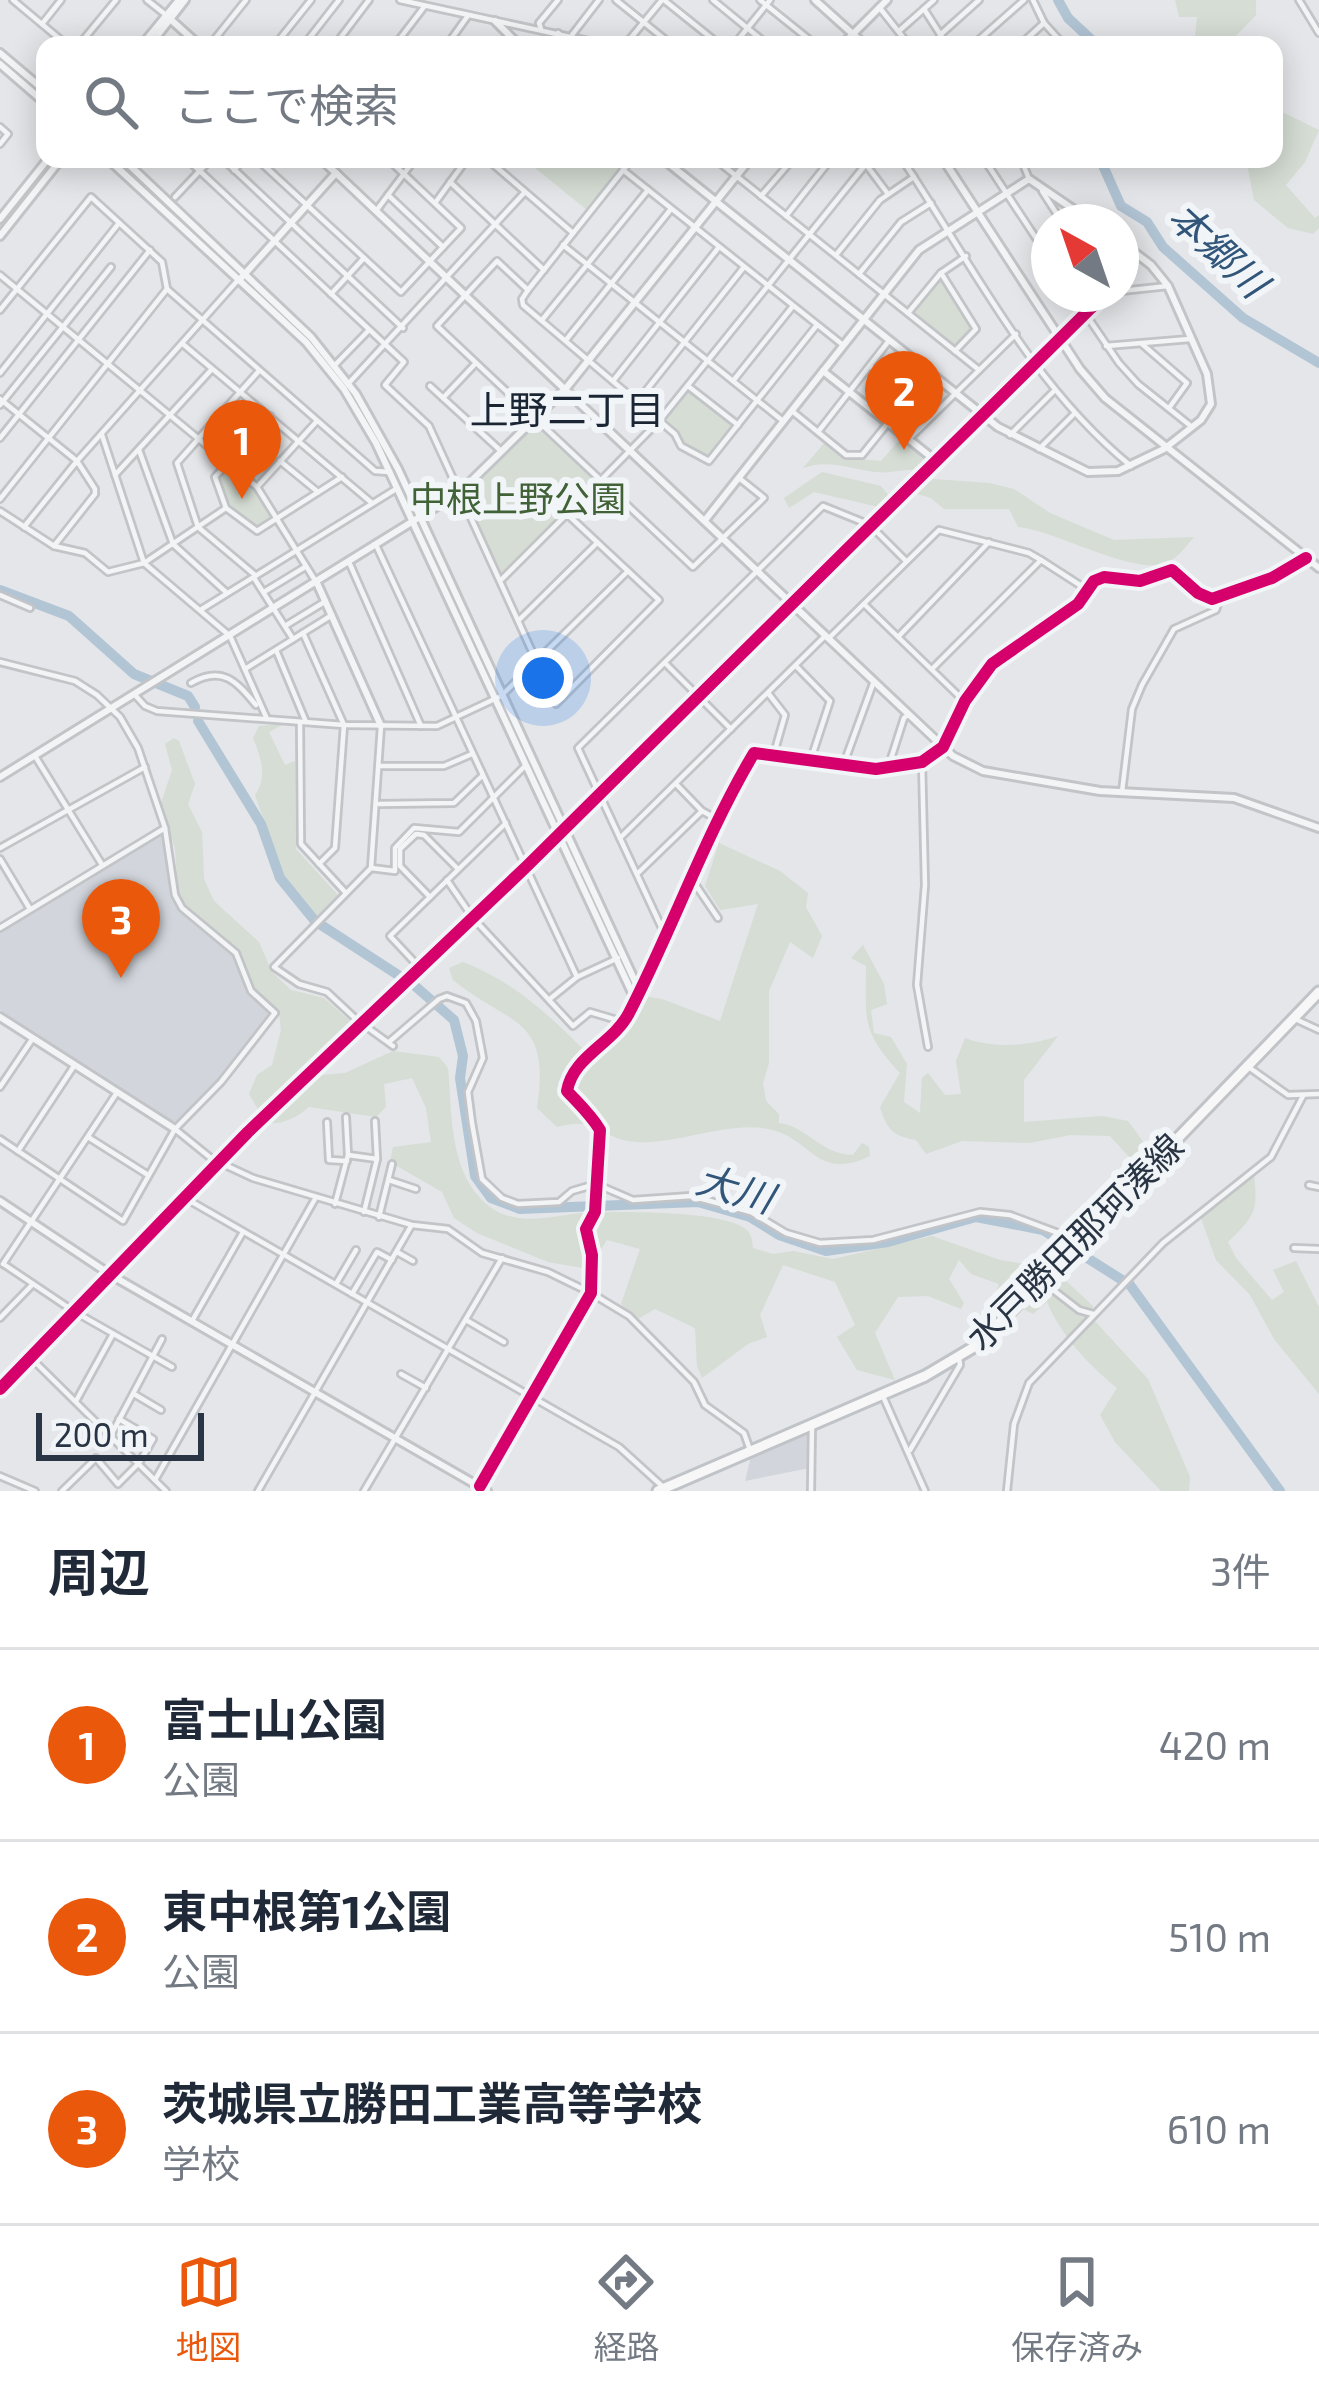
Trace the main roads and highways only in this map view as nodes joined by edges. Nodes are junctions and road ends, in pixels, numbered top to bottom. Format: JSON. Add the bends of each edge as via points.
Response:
{"nodes":[{"id":1,"x":1319,"y":992,"type":"edge"},
{"id":2,"x":661,"y":1490,"type":"edge"}],
"edges":[{"from":1,"to":2,"type":"main road","name":"水戸勝田那珂湊線","via":[[959,1358]]}]}
